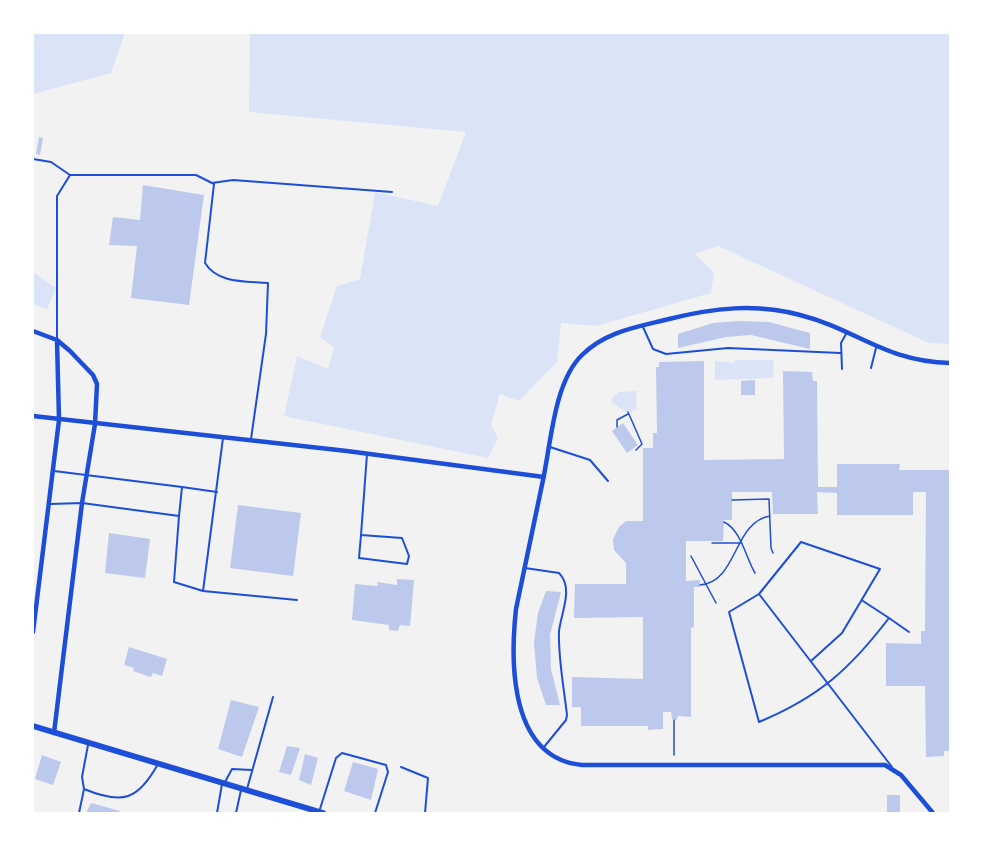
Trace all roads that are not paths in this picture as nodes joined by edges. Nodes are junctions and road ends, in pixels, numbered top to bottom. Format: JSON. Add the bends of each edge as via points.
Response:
{"nodes":[{"id":1,"x":33,"y":159,"type":"edge"},
{"id":2,"x":70,"y":175,"type":"junction"},
{"id":3,"x":212,"y":183,"type":"junction"},
{"id":4,"x":392,"y":192,"type":"dead end"},
{"id":5,"x":643,"y":326,"type":"junction"},
{"id":6,"x":33,"y":330,"type":"edge"},
{"id":7,"x":846,"y":334,"type":"junction"},
{"id":8,"x":57,"y":340,"type":"junction"},
{"id":9,"x":877,"y":347,"type":"junction"},
{"id":10,"x":840,"y":353,"type":"junction"},
{"id":11,"x":950,"y":363,"type":"edge"},
{"id":12,"x":871,"y":368,"type":"dead end"},
{"id":13,"x":842,"y":369,"type":"dead end"},
{"id":14,"x":33,"y":416,"type":"edge"},
{"id":15,"x":59,"y":420,"type":"junction"},
{"id":16,"x":95,"y":424,"type":"junction"},
{"id":17,"x":223,"y":438,"type":"junction"},
{"id":18,"x":251,"y":441,"type":"junction"},
{"id":19,"x":550,"y":447,"type":"junction"},
{"id":20,"x":367,"y":454,"type":"junction"},
{"id":21,"x":51,"y":470,"type":"junction"},
{"id":22,"x":87,"y":473,"type":"junction"},
{"id":23,"x":544,"y":477,"type":"junction"},
{"id":24,"x":608,"y":481,"type":"dead end"},
{"id":25,"x":182,"y":487,"type":"junction"},
{"id":26,"x":217,"y":492,"type":"junction"},
{"id":27,"x":82,"y":503,"type":"junction"},
{"id":28,"x":47,"y":504,"type":"junction"},
{"id":29,"x":178,"y":516,"type":"junction"},
{"id":30,"x":361,"y":535,"type":"junction"},
{"id":31,"x":525,"y":568,"type":"junction"},
{"id":32,"x":203,"y":591,"type":"junction"},
{"id":33,"x":759,"y":594,"type":"junction"},
{"id":34,"x":35,"y":600,"type":"edge"},
{"id":35,"x":297,"y":600,"type":"dead end"},
{"id":36,"x":862,"y":601,"type":"junction"},
{"id":37,"x":888,"y":618,"type":"junction"},
{"id":38,"x":33,"y":632,"type":"edge"},
{"id":39,"x":909,"y":632,"type":"dead end"},
{"id":40,"x":811,"y":661,"type":"junction"},
{"id":41,"x":829,"y":685,"type":"junction"},
{"id":42,"x":273,"y":697,"type":"dead end"},
{"id":43,"x":33,"y":726,"type":"edge"},
{"id":44,"x":54,"y":733,"type":"junction"},
{"id":45,"x":89,"y":743,"type":"junction"},
{"id":46,"x":543,"y":748,"type":"junction"},
{"id":47,"x":159,"y":763,"type":"junction"},
{"id":48,"x":401,"y":767,"type":"dead end"},
{"id":49,"x":892,"y":767,"type":"junction"},
{"id":50,"x":253,"y":771,"type":"junction"},
{"id":51,"x":224,"y":782,"type":"junction"},
{"id":52,"x":245,"y":788,"type":"junction"},
{"id":53,"x":84,"y":789,"type":"junction"},
{"id":54,"x":321,"y":812,"type":"edge"},
{"id":55,"x":79,"y":813,"type":"edge"},
{"id":56,"x":217,"y":813,"type":"edge"},
{"id":57,"x":236,"y":813,"type":"edge"},
{"id":58,"x":375,"y":813,"type":"edge"},
{"id":59,"x":425,"y":813,"type":"edge"},
{"id":60,"x":933,"y":813,"type":"edge"}],
"edges":[{"from":1,"to":2,"type":"lane","via":[[51,162]]},
{"from":2,"to":3,"type":"lane","via":[[196,176]]},
{"from":2,"to":8,"type":"lane","via":[[57,196]]},
{"from":3,"to":4,"type":"lane","via":[[242,180]]},
{"from":3,"to":18,"type":"lane","via":[[206,263],[211,272],[226,279],[268,283],[266,334]]},
{"from":5,"to":7,"type":"street","via":[[705,311],[753,307],[799,314]]},
{"from":5,"to":10,"type":"lane","via":[[653,349],[666,354],[728,348]]},
{"from":5,"to":19,"type":"street","via":[[610,335],[573,365],[562,387]]},
{"from":6,"to":8,"type":"street"},
{"from":7,"to":9,"type":"street"},
{"from":7,"to":10,"type":"lane"},
{"from":8,"to":15,"type":"street"},
{"from":8,"to":16,"type":"street","via":[[93,375],[97,384]]},
{"from":9,"to":11,"type":"street","via":[[918,361]]},
{"from":9,"to":12,"type":"lane"},
{"from":10,"to":13,"type":"lane"},
{"from":14,"to":15,"type":"street"},
{"from":15,"to":16,"type":"street"},
{"from":15,"to":21,"type":"street"},
{"from":16,"to":17,"type":"street"},
{"from":16,"to":22,"type":"street"},
{"from":17,"to":18,"type":"street"},
{"from":17,"to":26,"type":"lane"},
{"from":18,"to":20,"type":"street"},
{"from":19,"to":23,"type":"street"},
{"from":19,"to":24,"type":"lane","via":[[590,460]]},
{"from":20,"to":23,"type":"street"},
{"from":20,"to":30,"type":"lane"},
{"from":21,"to":22,"type":"lane"},
{"from":21,"to":28,"type":"street"},
{"from":22,"to":25,"type":"lane"},
{"from":22,"to":27,"type":"street"},
{"from":23,"to":31,"type":"street"},
{"from":25,"to":26,"type":"lane"},
{"from":25,"to":29,"type":"lane"},
{"from":26,"to":32,"type":"lane"},
{"from":27,"to":28,"type":"lane"},
{"from":27,"to":29,"type":"lane"},
{"from":27,"to":44,"type":"street"},
{"from":28,"to":34,"type":"street"},
{"from":29,"to":32,"type":"lane","via":[[174,582]]},
{"from":30,"to":30,"type":"lane","via":[[402,537],[410,556],[407,564],[359,558]]},
{"from":31,"to":46,"type":"street","via":[[516,609],[513,656],[524,718],[534,740]]},
{"from":31,"to":46,"type":"lane","via":[[559,573],[565,581],[566,601],[559,632],[566,720]]},
{"from":32,"to":35,"type":"lane"},
{"from":33,"to":36,"type":"lane","via":[[801,542],[880,569]]},
{"from":33,"to":40,"type":"lane"},
{"from":33,"to":41,"type":"lane","via":[[729,612],[759,722]]},
{"from":34,"to":38,"type":"street"},
{"from":36,"to":37,"type":"lane"},
{"from":36,"to":40,"type":"lane","via":[[842,633]]},
{"from":37,"to":39,"type":"lane"},
{"from":37,"to":41,"type":"lane","via":[[864,651]]},
{"from":40,"to":41,"type":"lane"},
{"from":41,"to":49,"type":"lane"},
{"from":42,"to":50,"type":"lane"},
{"from":43,"to":44,"type":"main road"},
{"from":44,"to":45,"type":"main road"},
{"from":45,"to":47,"type":"main road"},
{"from":45,"to":53,"type":"lane","via":[[82,777]]},
{"from":46,"to":49,"type":"street","via":[[560,760],[582,765]]},
{"from":47,"to":51,"type":"main road"},
{"from":47,"to":53,"type":"lane","via":[[146,786],[135,794],[104,797]]},
{"from":48,"to":59,"type":"lane","via":[[428,778]]},
{"from":49,"to":60,"type":"street"},
{"from":50,"to":51,"type":"lane","via":[[232,768]]},
{"from":50,"to":52,"type":"lane"},
{"from":51,"to":52,"type":"main road"},
{"from":51,"to":56,"type":"lane"},
{"from":52,"to":54,"type":"main road"},
{"from":52,"to":57,"type":"lane"},
{"from":53,"to":55,"type":"lane"},
{"from":54,"to":58,"type":"lane","via":[[337,755],[349,754],[386,765],[388,772]]}]}
